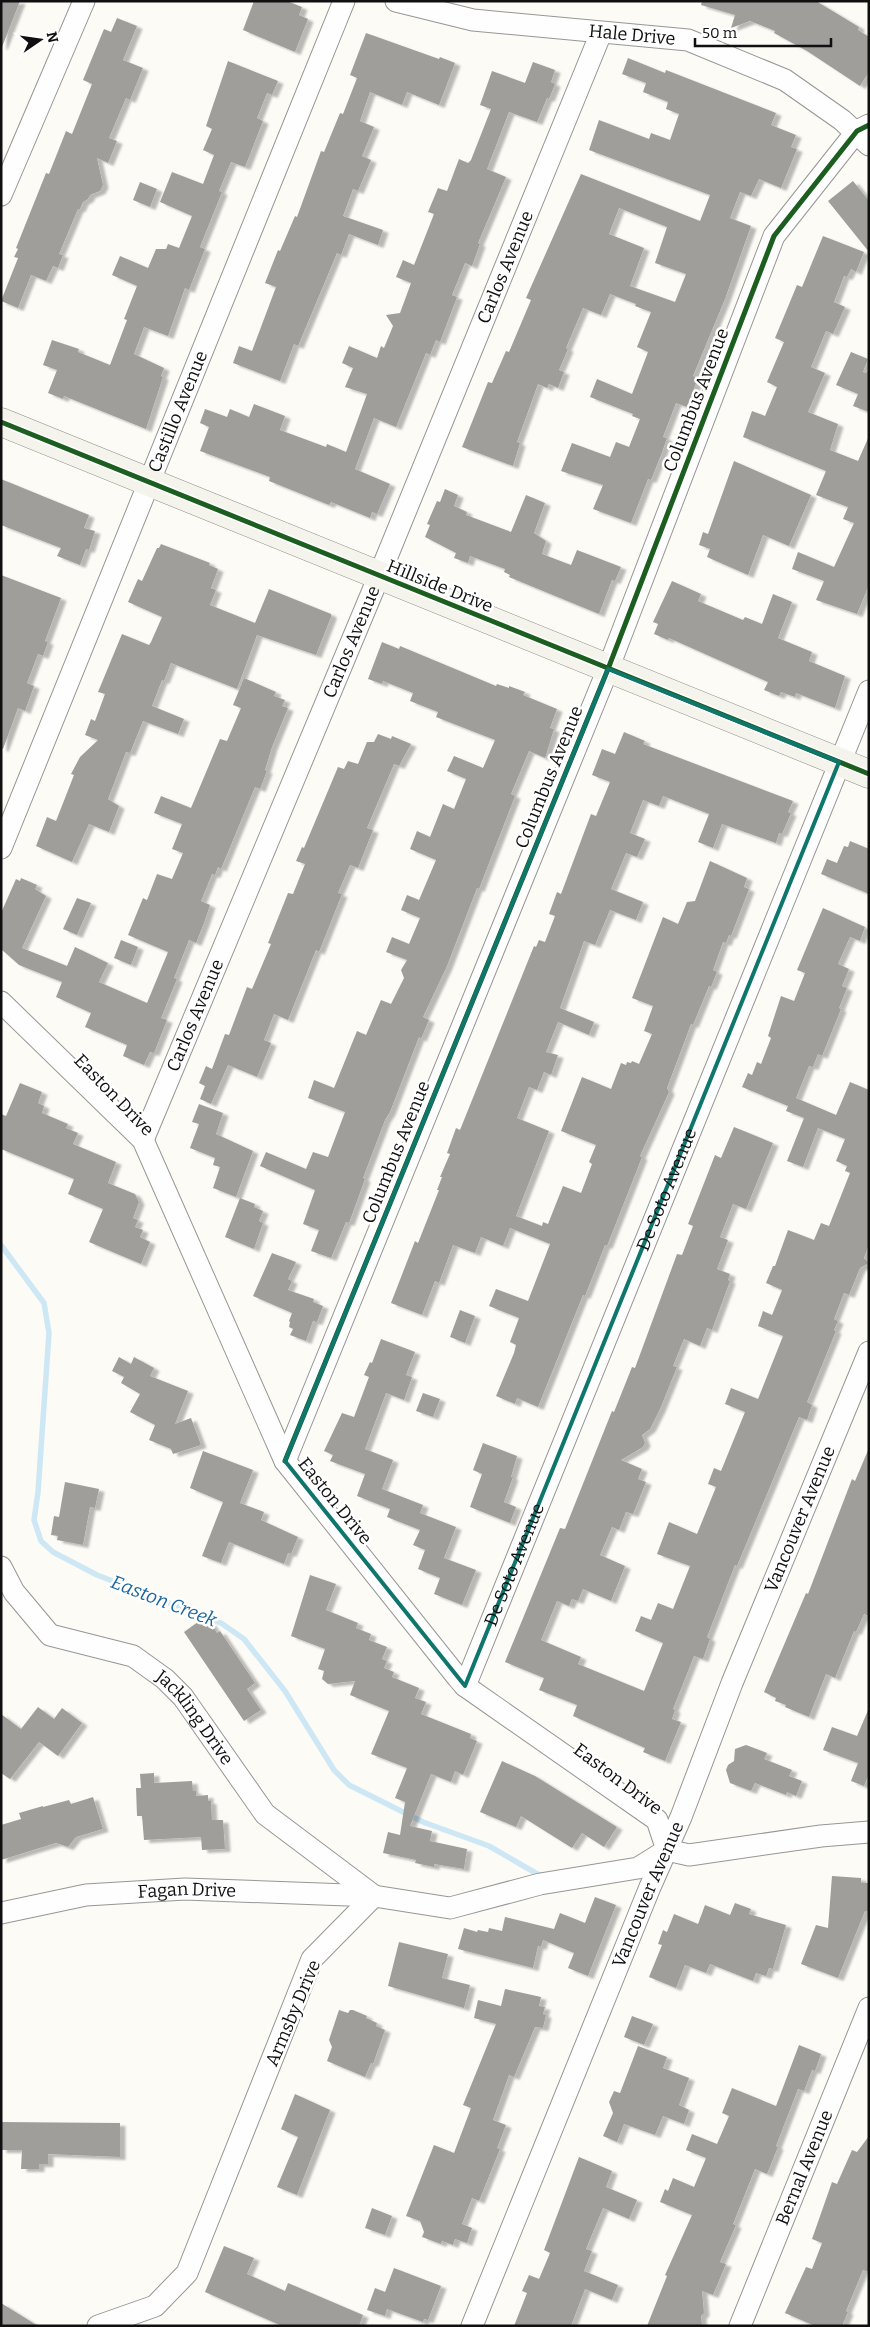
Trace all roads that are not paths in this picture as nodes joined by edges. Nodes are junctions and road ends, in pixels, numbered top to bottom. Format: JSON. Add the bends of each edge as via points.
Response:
{"nodes":[{"id":1,"x":84,"y":1,"type":"edge"},
{"id":2,"x":344,"y":1,"type":"edge"},
{"id":3,"x":396,"y":1,"type":"edge"},
{"id":4,"x":601,"y":33,"type":"junction"},
{"id":5,"x":865,"y":134,"type":"edge"},
{"id":6,"x":1,"y":195,"type":"edge"},
{"id":7,"x":1,"y":422,"type":"edge"},
{"id":8,"x":149,"y":482,"type":"junction"},
{"id":9,"x":379,"y":576,"type":"junction"},
{"id":10,"x":608,"y":668,"type":"junction"},
{"id":11,"x":869,"y":691,"type":"edge"},
{"id":12,"x":839,"y":762,"type":"junction"},
{"id":13,"x":869,"y":774,"type":"edge"},
{"id":14,"x":1,"y":848,"type":"edge"},
{"id":15,"x":1,"y":1002,"type":"edge"},
{"id":16,"x":143,"y":1140,"type":"junction"},
{"id":17,"x":869,"y":1352,"type":"edge"},
{"id":18,"x":285,"y":1461,"type":"junction"},
{"id":19,"x":1,"y":1567,"type":"edge"},
{"id":20,"x":465,"y":1686,"type":"junction"},
{"id":21,"x":869,"y":1832,"type":"edge"},
{"id":22,"x":667,"y":1850,"type":"junction"},
{"id":23,"x":374,"y":1896,"type":"junction"},
{"id":24,"x":1,"y":1913,"type":"edge"},
{"id":25,"x":869,"y":2008,"type":"edge"},
{"id":26,"x":98,"y":2326,"type":"edge"},
{"id":27,"x":472,"y":2326,"type":"edge"},
{"id":28,"x":740,"y":2326,"type":"edge"}],
"edges":[{"from":1,"to":6,"type":"street"},
{"from":2,"to":8,"type":"street","name":"Castillo Avenue"},
{"from":3,"to":4,"type":"street","name":"Hale Drive","via":[[474,20]]},
{"from":4,"to":5,"type":"street","name":"Hale Drive","via":[[688,40],[785,80]]},
{"from":4,"to":9,"type":"street","name":"Carlos Avenue"},
{"from":5,"to":10,"type":"street","name":"Columbus Avenue","via":[[774,236]]},
{"from":7,"to":8,"type":"main road","name":"Hillside Drive"},
{"from":8,"to":9,"type":"main road","name":"Hillside Drive"},
{"from":8,"to":14,"type":"street","name":"Castillo Avenue"},
{"from":9,"to":10,"type":"main road","name":"Hillside Drive"},
{"from":9,"to":16,"type":"street","name":"Carlos Avenue"},
{"from":10,"to":12,"type":"main road","name":"Hillside Drive"},
{"from":10,"to":18,"type":"street","name":"Columbus Avenue"},
{"from":11,"to":12,"type":"street","name":"De Soto Avenue"},
{"from":12,"to":13,"type":"main road","name":"Hillside Drive"},
{"from":12,"to":20,"type":"street","name":"De Soto Avenue"},
{"from":15,"to":16,"type":"street","name":"Easton Drive"},
{"from":16,"to":18,"type":"street","name":"Easton Drive"},
{"from":17,"to":22,"type":"street","name":"Vancouver Avenue","via":[[732,1683]]},
{"from":18,"to":20,"type":"street","name":"Easton Drive"},
{"from":19,"to":23,"type":"street","name":"Jackling Drive","via":[[14,1592],[50,1635],[132,1656],[165,1678],[183,1697],[265,1814]]},
{"from":20,"to":22,"type":"street","name":"Easton Drive","via":[[657,1820]]},
{"from":21,"to":22,"type":"street","via":[[690,1856]]},
{"from":22,"to":23,"type":"street","via":[[638,1868],[540,1884],[450,1908]]},
{"from":22,"to":27,"type":"street","name":"Vancouver Avenue"},
{"from":23,"to":24,"type":"street","name":"Fagan Drive","via":[[185,1889],[86,1895]]},
{"from":23,"to":26,"type":"street","name":"Armsby Drive","via":[[312,1959],[187,2273],[155,2306]]},
{"from":25,"to":28,"type":"street","name":"Bernal Avenue"}]}
